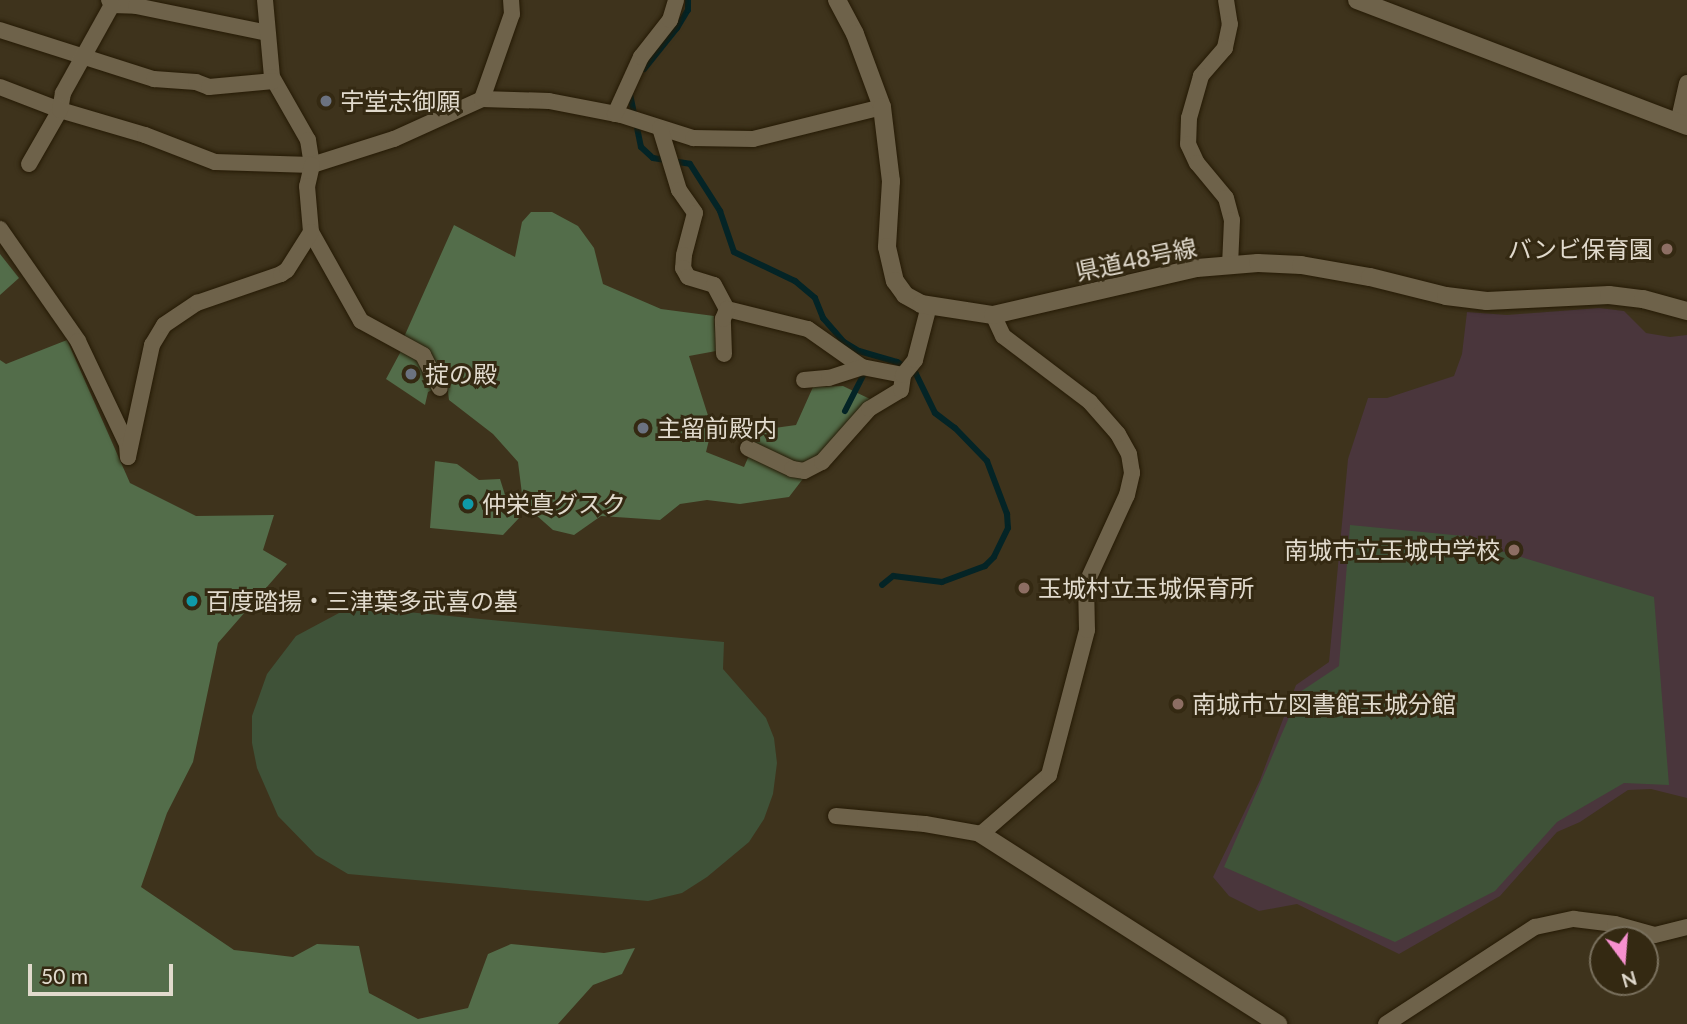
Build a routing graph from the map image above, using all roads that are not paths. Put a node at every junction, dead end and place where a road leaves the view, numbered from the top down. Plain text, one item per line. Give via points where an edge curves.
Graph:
1 (265, 0) edge
2 (511, 0) edge
3 (676, 0) edge
4 (836, 0) edge
5 (1226, 0) edge
6 (1357, 0) edge
7 (111, 3) edge
8 (0, 30) edge
9 (267, 33) junction
10 (85, 59) junction
11 (274, 81) junction
12 (1687, 83) edge
13 (0, 87) edge
14 (482, 99) junction
15 (882, 107) junction
16 (60, 110) junction
17 (618, 114) junction
18 (1683, 124) edge
19 (654, 125) junction
20 (29, 164) dead end
21 (312, 165) junction
22 (0, 229) edge
23 (311, 232) junction
24 (1230, 265) junction
25 (929, 306) junction
26 (727, 309) junction
27 (1687, 311) edge
28 (993, 314) junction
29 (724, 354) dead end
30 (862, 367) junction
31 (903, 375) junction
32 (804, 380) dead end
33 (440, 388) dead end
34 (748, 448) dead end
35 (836, 816) dead end
36 (981, 834) junction
37 (1687, 926) edge
38 (1278, 1024) edge
39 (1386, 1024) edge

1 - 9 street
2 - 14 street via 512,14
3 - 17 street via 670,20 641,57
4 - 15 main road, 県道48号線 via 855,34
5 - 24 street via 1230,24 1225,48 1201,76 1189,118 1188,144 1197,163 1226,198 1233,220
6 - 18 main road
7 - 9 street
7 - 10 street
8 - 10 street
9 - 11 street
10 - 11 street via 154,79 209,87
10 - 16 street via 63,93
11 - 21 street via 308,140
12 - 18 street
13 - 16 street
14 - 17 street via 549,102
14 - 21 street via 394,139
15 - 19 street via 753,139 693,138
15 - 25 main road, 県道48号線 via 891,181 887,247 895,281 905,295
16 - 20 street
16 - 21 street via 215,162
17 - 19 street
19 - 26 street via 679,190 695,213 683,268 688,277 714,285
21 - 23 street via 307,186
22 - 23 street via 78,341 127,444 128,457 152,345 164,325 197,303 287,270
23 - 33 street via 361,321 423,355
24 - 27 main road, 県道48号線 via 1301,265 1487,302 1609,295
24 - 28 main road, 県道48号線 via 1197,268
25 - 28 main road, 県道48号線
25 - 31 street via 915,360
26 - 29 street
26 - 30 street via 808,329
28 - 36 street via 1003,336 1097,410 1118,434 1132,472 1127,495 1086,584 1087,630 1049,775
30 - 31 street
30 - 32 street via 829,379
31 - 34 street via 901,390 869,409 822,462 804,471
35 - 36 street
36 - 38 main road
37 - 39 street via 1655,935 1574,919 1535,927

